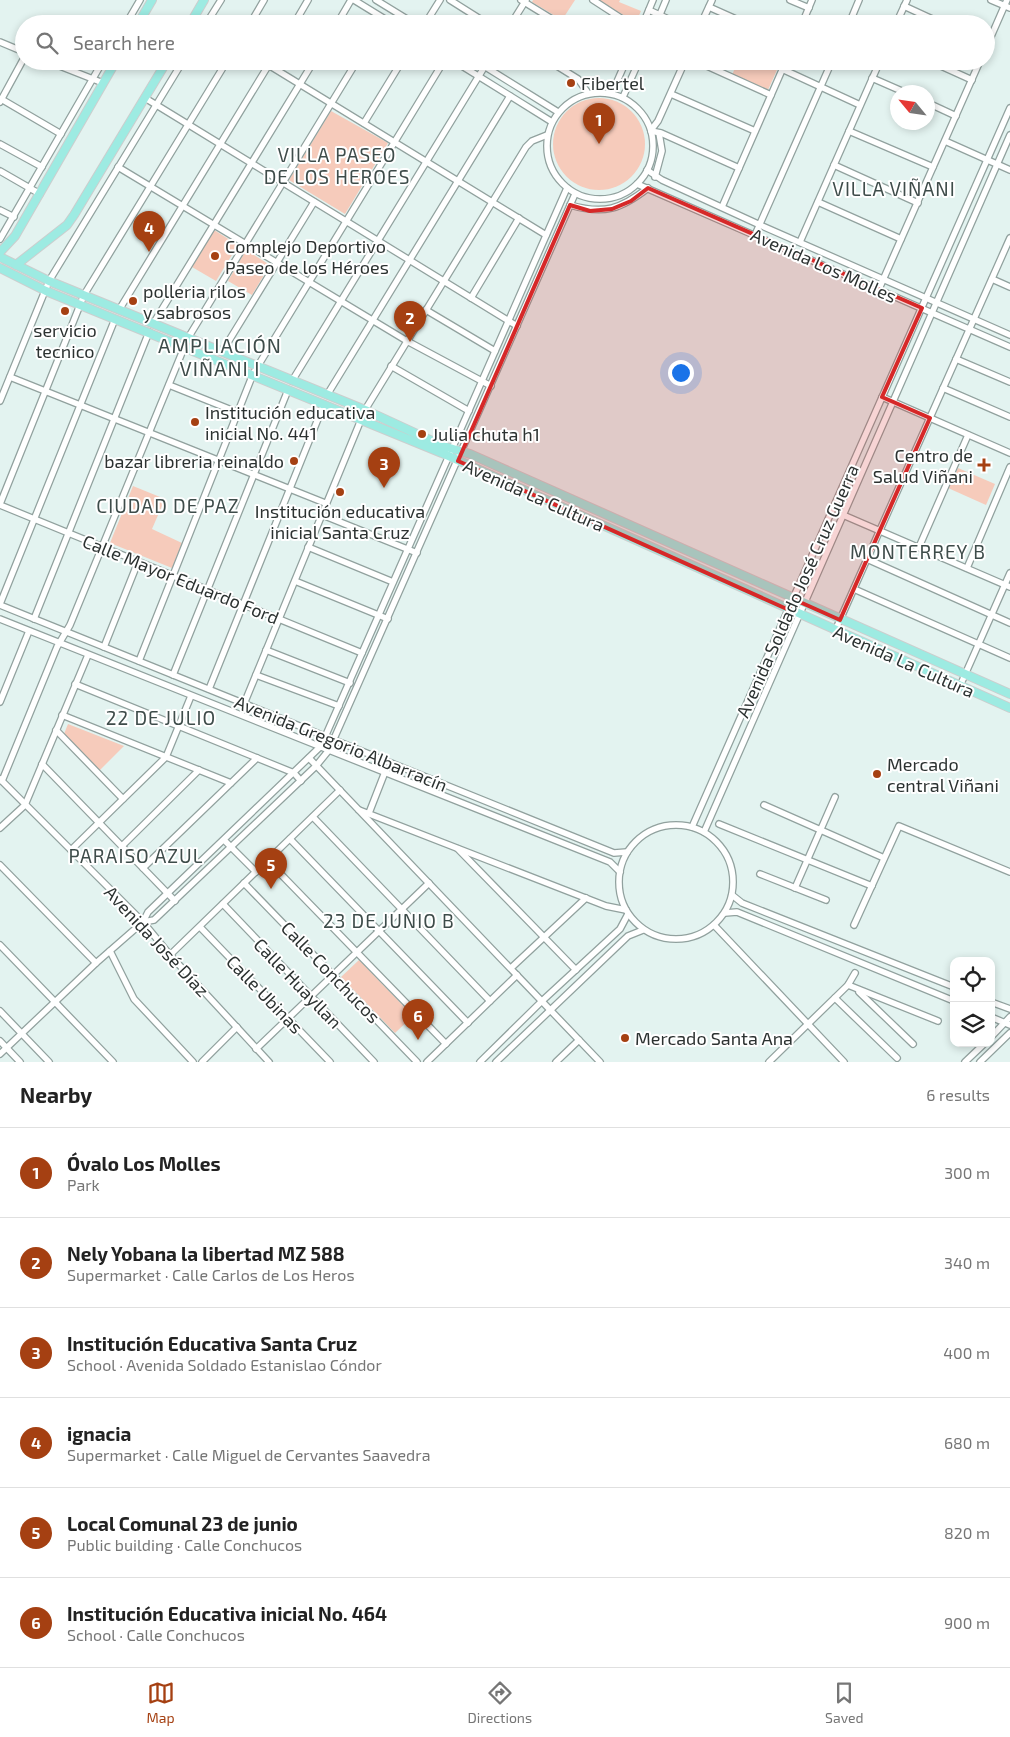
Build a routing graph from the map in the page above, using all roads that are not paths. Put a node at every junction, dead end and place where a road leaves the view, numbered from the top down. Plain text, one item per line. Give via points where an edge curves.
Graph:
1 (140, 0) edge
2 (152, 0) edge
3 (204, 0) edge
4 (220, 0) edge
5 (264, 0) edge
6 (308, 0) edge
7 (353, 0) edge
8 (376, 0) edge
9 (440, 0) edge
10 (450, 0) edge
11 (593, 0) edge
12 (654, 0) edge
13 (666, 0) edge
14 (712, 0) edge
15 (790, 0) edge
16 (812, 0) edge
17 (859, 0) edge
18 (991, 0) edge
19 (524, 1) edge
20 (905, 3) edge
21 (1007, 5) edge
22 (709, 7) junction
23 (809, 8) junction
24 (649, 10) junction
25 (131, 15) edge
26 (143, 15) edge
27 (195, 15) edge
28 (211, 15) edge
29 (255, 15) edge
30 (299, 15) edge
31 (343, 15) edge
32 (374, 15) edge
33 (400, 15) edge
34 (431, 15) edge
35 (474, 15) edge
36 (516, 15) edge
37 (546, 15) edge
38 (616, 15) edge
39 (647, 15) edge
40 (660, 15) joint
41 (706, 15) edge
42 (727, 15) edge
43 (806, 15) edge
44 (853, 15) edge
45 (900, 15) edge
46 (927, 15) edge
47 (995, 29) edge
48 (0, 42) edge
49 (15, 48) edge
50 (17, 70) edge
51 (70, 70) edge
52 (98, 70) edge
53 (111, 70) edge
54 (162, 70) edge
55 (177, 70) edge
56 (222, 70) edge
57 (266, 70) edge
58 (280, 70) edge
59 (309, 70) edge
60 (352, 70) edge
61 (397, 70) edge
62 (439, 70) edge
63 (468, 70) edge
64 (482, 70) edge
65 (495, 70) edge
66 (564, 70) edge
67 (621, 70) edge
68 (635, 70) edge
69 (681, 70) edge
70 (716, 70) edge
71 (782, 70) edge
72 (784, 70) edge
73 (828, 70) edge
74 (876, 70) edge
75 (950, 70) edge
76 (976, 70) edge
77 (478, 76) junction
78 (872, 78) junction
79 (92, 79) junction
80 (972, 80) junction
81 (103, 83) junction
82 (300, 84) junction
83 (890, 86) edge
84 (821, 87) junction
85 (588, 93) junction
86 (612, 94) junction
87 (671, 94) junction
88 (771, 95) junction
89 (510, 96) junction
90 (1, 97) edge
91 (623, 97) junction
92 (145, 98) junction
93 (156, 104) junction
94 (331, 104) junction
95 (860, 105) junction
96 (935, 106) edge
97 (1010, 108) edge
98 (558, 112) junction
99 (956, 116) junction
100 (552, 122) junction
101 (364, 124) junction
102 (188, 125) junction
103 (651, 131) junction
104 (755, 131) junction
105 (849, 131) junction
106 (659, 133) junction
107 (61, 134) junction
108 (1010, 135) edge
109 (547, 136) junction
110 (945, 141) junction
111 (395, 142) junction
112 (0, 144) edge
113 (220, 144) junction
114 (987, 160) junction
115 (426, 162) junction
116 (252, 163) junction
117 (997, 164) junction
118 (118, 166) junction
119 (834, 166) junction
120 (42, 167) junction
121 (934, 167) junction
122 (739, 168) junction
123 (647, 170) junction
124 (1010, 170) edge
125 (0, 171) edge
126 (655, 177) junction
127 (458, 181) junction
128 (283, 182) junction
129 (637, 184) junction
130 (151, 186) junction
131 (31, 188) junction
132 (567, 188) junction
133 (648, 188) junction
134 (40, 194) junction
135 (575, 194) junction
136 (613, 198) junction
137 (314, 202) junction
138 (491, 202) junction
139 (818, 202) junction
140 (918, 203) junction
141 (183, 205) junction
142 (570, 205) junction
143 (617, 207) junction
144 (722, 207) junction
145 (0, 210) edge
146 (14, 217) junction
147 (518, 218) junction
148 (346, 222) junction
149 (214, 224) junction
150 (760, 224) junction
151 (755, 234) junction
152 (546, 235) junction
153 (0, 239) edge
154 (901, 239) junction
155 (378, 241) junction
156 (1009, 241) edge
157 (246, 242) junction
158 (800, 242) junction
159 (0, 252) edge
160 (0, 257) edge
161 (410, 260) junction
162 (278, 262) junction
163 (16, 265) junction
164 (4, 270) edge
165 (0, 278) edge
166 (884, 279) junction
167 (992, 279) junction
168 (49, 281) junction
169 (443, 281) junction
170 (310, 282) junction
171 (1010, 287) edge
172 (879, 289) junction
173 (46, 291) junction
174 (84, 295) junction
175 (471, 298) junction
176 (926, 298) junction
177 (341, 301) junction
178 (936, 302) junction
179 (80, 305) junction
180 (922, 308) junction
181 (119, 310) junction
182 (426, 310) junction
183 (932, 312) junction
184 (115, 318) junction
185 (974, 319) junction
186 (373, 320) junction
187 (509, 321) junction
188 (153, 324) junction
189 (517, 326) junction
190 (970, 329) junction
191 (149, 332) junction
192 (1010, 335) edge
193 (188, 338) junction
194 (407, 341) junction
195 (184, 346) junction
196 (1010, 346) edge
197 (495, 351) junction
198 (222, 352) junction
199 (956, 359) junction
200 (257, 366) junction
201 (391, 366) junction
202 (253, 374) junction
203 (10, 377) junction
204 (292, 381) junction
205 (482, 382) junction
206 (1010, 382) edge
207 (168, 385) junction
208 (491, 386) junction
209 (943, 388) junction
210 (46, 390) junction
211 (288, 390) junction
212 (327, 395) junction
213 (882, 397) junction
214 (0, 401) edge
215 (892, 402) junction
216 (324, 404) junction
217 (80, 405) junction
218 (364, 410) junction
219 (469, 411) junction
220 (239, 413) junction
221 (1010, 417) edge
222 (930, 418) junction
223 (114, 419) junction
224 (360, 420) junction
225 (149, 433) junction
226 (968, 435) junction
227 (452, 449) junction
228 (462, 452) junction
229 (1010, 453) edge
230 (449, 457) junction
231 (220, 461) junction
232 (458, 461) junction
233 (1010, 467) edge
234 (254, 475) junction
235 (289, 489) junction
236 (325, 503) junction
237 (0, 505) edge
238 (320, 514) junction
239 (842, 515) junction
240 (34, 519) junction
241 (629, 525) junction
242 (880, 530) junction
243 (69, 534) junction
244 (624, 536) junction
245 (103, 547) junction
246 (308, 547) junction
247 (919, 547) junction
248 (408, 549) junction
249 (417, 553) junction
250 (867, 559) junction
251 (138, 562) junction
252 (966, 568) junction
253 (1010, 573) edge
254 (173, 576) junction
255 (295, 581) junction
256 (393, 582) junction
257 (1008, 586) edge
258 (854, 589) junction
259 (208, 590) junction
260 (793, 599) junction
261 (242, 604) junction
262 (803, 604) junction
263 (0, 605) edge
264 (788, 610) junction
265 (379, 615) junction
266 (798, 615) junction
267 (992, 615) junction
268 (0, 619) edge
269 (34, 619) junction
270 (279, 619) junction
271 (388, 619) junction
272 (840, 620) junction
273 (1010, 623) edge
274 (29, 631) junction
275 (835, 631) junction
276 (66, 632) junction
277 (60, 643) junction
278 (978, 644) junction
279 (104, 647) junction
280 (266, 650) junction
281 (362, 652) junction
282 (88, 655) junction
283 (1010, 658) edge
284 (139, 661) junction
285 (965, 674) junction
286 (174, 675) junction
287 (256, 675) junction
288 (349, 683) junction
289 (75, 684) junction
290 (960, 686) junction
291 (358, 687) junction
292 (209, 689) junction
293 (1010, 694) edge
294 (192, 696) junction
295 (0, 702) edge
296 (244, 704) junction
297 (339, 706) junction
298 (1010, 708) edge
299 (62, 715) junction
300 (179, 726) junction
301 (56, 730) junction
302 (325, 737) junction
303 (334, 740) junction
304 (321, 746) junction
305 (330, 750) junction
306 (166, 757) junction
307 (256, 758) junction
308 (309, 758) junction
309 (42, 764) junction
310 (316, 766) junction
311 (199, 770) junction
312 (385, 772) junction
313 (294, 773) junction
314 (1, 780) edge
315 (301, 781) junction
316 (231, 783) junction
317 (340, 790) junction
318 (835, 797) dead end
319 (122, 799) junction
320 (764, 804) dead end
321 (25, 805) junction
322 (358, 810) junction
323 (369, 812) junction
324 (313, 817) junction
325 (99, 822) junction
326 (719, 824) dead end
327 (692, 827) junction
328 (0, 828) edge
329 (821, 830) junction
330 (704, 832) junction
331 (290, 839) junction
332 (224, 840) junction
333 (122, 846) junction
334 (231, 847) junction
335 (457, 847) junction
336 (71, 850) junction
337 (627, 852) junction
338 (884, 858) junction
339 (807, 859) junction
340 (268, 861) junction
341 (0, 865) edge
342 (143, 868) junction
343 (256, 872) junction
344 (620, 872) junction
345 (1010, 872) edge
346 (760, 874) dead end
347 (429, 883) junction
348 (244, 884) junction
349 (872, 886) junction
350 (794, 888) junction
351 (168, 894) junction
352 (732, 895) junction
353 (586, 898) junction
354 (826, 900) dead end
355 (175, 901) junction
356 (223, 904) junction
357 (402, 909) junction
358 (627, 912) junction
359 (724, 912) junction
360 (143, 922) junction
361 (714, 925) junction
362 (854, 925) dead end
363 (200, 927) junction
364 (643, 930) junction
365 (379, 931) junction
366 (544, 937) junction
367 (0, 945) edge
368 (110, 951) junction
369 (357, 953) junction
370 (170, 955) junction
371 (96, 963) junction
372 (511, 968) junction
373 (576, 970) junction
374 (855, 973) dead end
375 (334, 974) junction
376 (517, 975) junction
377 (848, 985) junction
378 (950, 985) edge
379 (856, 989) junction
380 (311, 996) junction
381 (834, 998) junction
382 (950, 999) edge
383 (490, 1001) junction
384 (542, 1001) junction
385 (55, 1002) junction
386 (995, 1003) edge
387 (550, 1009) junction
388 (1010, 1009) edge
389 (0, 1011) edge
390 (1010, 1017) edge
391 (288, 1018) junction
392 (995, 1019) edge
393 (938, 1020) dead end
394 (468, 1023) junction
395 (1008, 1024) edge
396 (809, 1025) junction
397 (237, 1027) junction
398 (1010, 1033) edge
399 (22, 1034) junction
400 (995, 1034) edge
401 (579, 1040) junction
402 (0, 1041) edge
403 (446, 1044) junction
404 (913, 1044) dead end
405 (981, 1047) edge
406 (7, 1048) junction
407 (256, 1049) junction
408 (0, 1054) edge
409 (434, 1055) junction
410 (897, 1058) dead end
411 (20, 1062) edge
412 (49, 1062) edge
413 (113, 1062) edge
414 (193, 1062) edge
415 (202, 1062) edge
416 (268, 1062) edge
417 (330, 1062) edge
418 (374, 1062) edge
419 (418, 1062) edge
420 (427, 1062) edge
421 (440, 1062) edge
422 (480, 1062) edge
423 (496, 1062) edge
424 (556, 1062) edge
425 (600, 1062) edge
426 (769, 1062) edge
427 (844, 1062) edge
428 (966, 1062) edge
429 (980, 1062) edge

1 - 25 street
2 - 26 main road
3 - 27 main road
4 - 28 street
5 - 29 street
6 - 30 street
7 - 31 street
7 - 32 street
8 - 33 street
9 - 34 street
10 - 35 street
11 - 38 street
12 - 24 street
13 - 40 street
14 - 22 street
15 - 23 street
16 - 23 street
17 - 44 street
18 - 21 street
19 - 36 street
19 - 37 street
20 - 45 street
20 - 46 street
21 - 47 street
22 - 41 street
22 - 42 street
23 - 43 street
24 - 39 street
24 - 40 street
48 - 49 street
50 - 90 street
51 - 79 street
52 - 79 street
53 - 81 main road
54 - 92 main road
55 - 93 street
56 - 102 street
57 - 113 street
58 - 82 street
59 - 82 street
60 - 94 street
61 - 101 street
62 - 111 street
63 - 77 street
64 - 77 street
65 - 98 street
66 - 85 street via 578,79
67 - 86 street
68 - 91 street
69 - 87 street
70 - 88 street
71 - 88 street
72 - 84 street
73 - 84 street
74 - 78 street
75 - 80 street
76 - 80 street
77 - 89 street
77 - 115 street
78 - 83 street
78 - 95 street
79 - 81 street
79 - 107 street
80 - 99 street
81 - 134 main road
82 - 94 street
82 - 116 street
84 - 95 street
84 - 150 street
85 - 86 street
85 - 98 street
86 - 91 street
87 - 103 street
87 - 104 street
88 - 104 street
89 - 100 street
89 - 127 street
90 - 107 street
91 - 103 street via 638,107
92 - 93 street
92 - 163 main road via 67,225
93 - 102 street
93 - 118 street
94 - 101 street
94 - 128 street
95 - 105 street
96 - 99 street
97 - 114 street, Avenida Soldado José Cruz Guerra
98 - 100 street
99 - 110 street
100 - 109 street
101 - 111 street
102 - 113 street
102 - 130 street
103 - 106 street
103 - 123 street via 653,151
104 - 122 street
105 - 119 street
105 - 121 street
106 - 122 street
106 - 126 street via 662,151
107 - 120 street
108 - 117 street, Avenida Soldado José Cruz Guerra
109 - 132 street via 550,165
109 - 138 street via 532,141 526,147
110 - 114 street
110 - 121 street
111 - 115 street
111 - 148 street
112 - 120 street
113 - 116 street
113 - 141 street
114 - 117 street
114 - 176 street, Avenida Soldado José Cruz Guerra
115 - 127 street
115 - 155 street
116 - 128 street
116 - 149 street
117 - 124 street
117 - 178 street, Avenida Soldado José Cruz Guerra
118 - 130 street
118 - 168 street
119 - 139 street
119 - 140 street
120 - 131 street
121 - 140 street
122 - 144 street
123 - 126 street, Avenida Los Molles
123 - 129 street
125 - 131 street
126 - 144 street, Avenida Los Molles
127 - 138 street
127 - 161 street
128 - 137 street
128 - 157 street
129 - 133 street, Avenida Los Molles
129 - 136 street
130 - 141 street
130 - 174 street
131 - 134 street
131 - 146 street
132 - 135 street
132 - 152 street
133 - 143 street
133 - 151 street, Avenida Los Molles
134 - 159 main road via 15,236
135 - 136 street via 594,199
135 - 142 street
136 - 143 street
137 - 148 street
137 - 162 street
138 - 147 street
138 - 169 street
139 - 154 street
139 - 158 street
140 - 154 street
141 - 149 street
141 - 181 street
142 - 143 street via 590,211
142 - 189 street
144 - 150 street, Avenida Los Molles
145 - 146 street
146 - 153 street
147 - 152 street
147 - 175 street
148 - 155 street
148 - 170 street
149 - 157 street
149 - 188 street
150 - 151 street
150 - 158 street, Avenida Los Molles
151 - 172 street, Avenida Los Molles
152 - 187 street
154 - 166 street
155 - 161 street
155 - 177 street
156 - 167 street
157 - 162 street
157 - 193 street
158 - 166 street, Avenida Los Molles
160 - 163 main road, Avenida La Cultura
161 - 169 street
161 - 186 street
162 - 170 street
162 - 198 street
163 - 168 main road, Avenida La Cultura
164 - 165 main road
164 - 173 main road, Avenida La Cultura
166 - 172 street
166 - 176 street, Avenida Los Molles
167 - 171 street
167 - 185 street
168 - 173 street
168 - 174 main road, Avenida La Cultura
169 - 175 street
169 - 182 street
170 - 177 street
170 - 200 street
172 - 180 street, Avenida Los Molles
173 - 179 main road, Avenida La Cultura
173 - 203 street
174 - 179 street
174 - 181 main road, Avenida La Cultura
175 - 187 street
176 - 178 street, Avenida Los Molles
176 - 180 street, Avenida Soldado José Cruz Guerra
177 - 186 street
177 - 204 street
178 - 183 street, Avenida Soldado José Cruz Guerra
178 - 185 street, Avenida Los Molles
179 - 184 main road, Avenida La Cultura
179 - 210 street
180 - 183 street, Avenida Los Molles
180 - 213 street, Avenida Soldado José Cruz Guerra
181 - 188 main road, Avenida La Cultura
182 - 194 street
182 - 197 street
183 - 190 street, Avenida Los Molles
183 - 215 street, Avenida Soldado José Cruz Guerra
184 - 191 main road, Avenida La Cultura
184 - 217 street
185 - 190 street
185 - 192 street, Avenida Los Molles
186 - 194 street
186 - 212 street
187 - 189 street
187 - 197 street
188 - 193 main road, Avenida La Cultura
189 - 208 street
190 - 196 street, Avenida Los Molles
190 - 199 street
191 - 195 main road, Avenida La Cultura
191 - 223 street
193 - 195 street
193 - 198 main road, Avenida La Cultura
194 - 201 street
194 - 205 street
195 - 202 main road, Avenida La Cultura
195 - 207 street
197 - 205 street
198 - 200 main road, Avenida La Cultura
199 - 206 street
199 - 209 street
200 - 202 street
200 - 204 main road, Avenida La Cultura
201 - 218 street
201 - 219 street
202 - 211 main road, Avenida La Cultura
202 - 220 street
203 - 210 street
203 - 214 street
204 - 212 main road, Avenida La Cultura
205 - 208 street
205 - 219 street
207 - 220 street
207 - 225 street
208 - 228 street
209 - 221 street
209 - 222 street
210 - 217 street
210 - 237 street
211 - 216 main road, Avenida La Cultura
211 - 234 street
212 - 218 main road, Avenida La Cultura
213 - 215 street
213 - 260 street, Avenida Soldado José Cruz Guerra
215 - 222 street
215 - 239 street, Avenida Soldado José Cruz Guerra
216 - 224 main road, Avenida La Cultura
216 - 235 street
217 - 223 street
217 - 240 street
218 - 224 street
218 - 227 main road, Avenida La Cultura
219 - 227 street
220 - 231 street
222 - 226 street
222 - 242 street
223 - 225 street
223 - 243 street
224 - 230 main road, Avenida La Cultura
224 - 236 street
225 - 231 street
225 - 245 street
226 - 229 street
226 - 247 street
227 - 228 main road, Avenida La Cultura
227 - 230 street
228 - 232 street
228 - 241 main road, Avenida La Cultura
230 - 232 main road, Avenida La Cultura
230 - 248 street
231 - 234 street
231 - 254 street
232 - 244 main road, Avenida La Cultura
232 - 249 street
233 - 252 street
234 - 235 street
234 - 259 street
235 - 236 street
235 - 261 street
236 - 238 street
237 - 240 street, Calle Mayor Eduardo Ford
238 - 246 street
238 - 248 street
239 - 242 street
239 - 262 street, Avenida Soldado José Cruz Guerra
240 - 243 street, Calle Mayor Eduardo Ford
240 - 263 street
241 - 244 main road
241 - 260 main road, Avenida La Cultura
242 - 247 street
242 - 250 street
243 - 245 street, Calle Mayor Eduardo Ford
243 - 269 street
244 - 264 main road, Avenida La Cultura
245 - 251 street, Calle Mayor Eduardo Ford
245 - 276 street
246 - 255 street
246 - 256 street
247 - 252 street
248 - 249 street
248 - 256 street
249 - 271 street
250 - 258 street
250 - 267 street
251 - 254 street, Calle Mayor Eduardo Ford
251 - 279 street
252 - 257 street
253 - 257 street
254 - 259 street, Calle Mayor Eduardo Ford
254 - 284 street
255 - 265 street
255 - 270 street
256 - 265 street
257 - 267 street
258 - 272 street
258 - 278 street
259 - 261 street, Calle Mayor Eduardo Ford
259 - 286 street
260 - 262 main road, Avenida La Cultura
260 - 264 street, Avenida Soldado José Cruz Guerra
261 - 270 street, Calle Mayor Eduardo Ford
261 - 292 street
262 - 266 street, Avenida Soldado José Cruz Guerra
262 - 272 main road, Avenida La Cultura
263 - 269 street, Avenida Gregorio Albarracín
264 - 266 main road, Avenida La Cultura
264 - 327 street, Avenida Soldado José Cruz Guerra
265 - 271 street
265 - 281 street
266 - 275 main road, Avenida La Cultura
266 - 330 street, Avenida Soldado José Cruz Guerra
267 - 273 street
267 - 278 street
268 - 274 street, Avenida Gregorio Albarracín
269 - 276 street, Avenida Gregorio Albarracín
270 - 280 street
270 - 281 street, Calle Mayor Eduardo Ford
271 - 291 street
272 - 275 street
272 - 285 main road, Avenida La Cultura
274 - 277 street, Avenida Gregorio Albarracín
274 - 295 street
275 - 290 main road, Avenida La Cultura
276 - 277 street
276 - 279 street, Avenida Gregorio Albarracín
277 - 282 street, Avenida Gregorio Albarracín
277 - 314 street
278 - 283 street
278 - 285 street
279 - 284 street, Avenida Gregorio Albarracín
280 - 287 street
280 - 288 street
281 - 288 street
282 - 289 street
282 - 294 street, Avenida Gregorio Albarracín
284 - 286 street, Avenida Gregorio Albarracín
285 - 290 street
285 - 293 main road, Avenida La Cultura
286 - 292 street, Avenida Gregorio Albarracín
287 - 296 street
287 - 297 street
288 - 291 street
288 - 297 street
289 - 299 street
289 - 300 street
290 - 298 main road, Avenida La Cultura
291 - 303 street
292 - 296 street, Avenida Gregorio Albarracín
294 - 300 street
294 - 304 street, Avenida Gregorio Albarracín
296 - 302 street, Avenida Gregorio Albarracín
297 - 302 street
299 - 301 street
299 - 306 street
300 - 306 street
300 - 307 street
301 - 309 street
301 - 319 street
302 - 303 street, Avenida Gregorio Albarracín
302 - 304 street
303 - 305 street
303 - 337 street, Avenida Gregorio Albarracín via 614,853
304 - 305 street, Avenida Gregorio Albarracín
304 - 308 street
305 - 310 street
305 - 312 street, Avenida Gregorio Albarracín
306 - 311 street
306 - 319 street
307 - 313 street
307 - 316 street
308 - 310 street
308 - 313 street
309 - 321 street
309 - 325 street
310 - 315 street
310 - 317 street
311 - 316 street
311 - 333 street
312 - 323 street
312 - 344 street, Avenida Gregorio Albarracín via 610,862
313 - 315 street
313 - 332 street
314 - 321 street, Avenida José Díaz
315 - 334 street
316 - 342 street
317 - 322 street
317 - 324 street
318 - 329 street
319 - 325 street
320 - 329 street
321 - 328 street
321 - 336 street, Avenida José Díaz
322 - 323 street
322 - 347 street
323 - 335 street
324 - 331 street
324 - 357 street
325 - 333 street
325 - 336 street
326 - 339 street
327 - 330 street
327 - 337 street via 672,825 652,830
329 - 338 street
329 - 339 street
330 - 352 street via 715,840 729,860 733,877
331 - 340 street
331 - 365 street
332 - 334 street
332 - 351 street
333 - 342 street
334 - 343 street
334 - 355 street
335 - 353 street
335 - 366 street
336 - 360 street, Avenida José Díaz
337 - 344 street
338 - 345 street via 899,826
338 - 349 street
339 - 349 street
339 - 350 street
340 - 343 street
340 - 369 street
341 - 371 street
342 - 351 street
343 - 348 street
344 - 358 street via 620,894
346 - 350 street
347 - 357 street
347 - 372 street
348 - 356 street
348 - 375 street, Calle Conchucos
349 - 362 street
350 - 354 street
351 - 355 street
351 - 360 street via 148,912
352 - 359 street
352 - 378 street via 742,903
353 - 358 street
353 - 366 street
355 - 360 street via 154,920
356 - 363 street
356 - 380 street, Calle Huayllan
357 - 365 street
357 - 383 street
358 - 364 street
358 - 373 street via 620,929
359 - 361 street
359 - 382 street via 737,912
360 - 368 street
360 - 370 street, Avenida José Díaz
361 - 364 street via 698,935 676,940
361 - 396 street
363 - 370 street
363 - 391 street, Calle Ubinas
364 - 387 street via 628,936
365 - 369 street
365 - 394 street
366 - 372 street
366 - 373 street
367 - 385 street
368 - 371 street
368 - 414 street via 134,999
369 - 375 street
369 - 403 street
370 - 397 street, Avenida José Díaz
371 - 385 street
372 - 376 street
373 - 384 street
374 - 377 street
375 - 380 street
375 - 419 street, Calle Conchucos
376 - 383 street
376 - 384 street
377 - 379 street
377 - 381 street
379 - 393 street
379 - 404 street
380 - 391 street
380 - 418 street, Calle Huayllan
381 - 396 street
381 - 410 street
383 - 394 street
384 - 387 street
384 - 422 street
385 - 399 street
385 - 413 street
386 - 388 street
387 - 401 street
387 - 423 street
389 - 399 street
390 - 395 street
391 - 407 street
391 - 417 street, Calle Ubinas
392 - 395 street
394 - 403 street
395 - 400 street
396 - 426 street
396 - 427 street
397 - 407 street, Avenida José Díaz
397 - 415 street
398 - 429 street
399 - 406 street
399 - 412 street
401 - 424 street
401 - 425 street
402 - 406 street
403 - 409 street
405 - 428 street
406 - 408 street
406 - 411 street
407 - 416 street, Avenida José Díaz
409 - 420 street
409 - 421 street

